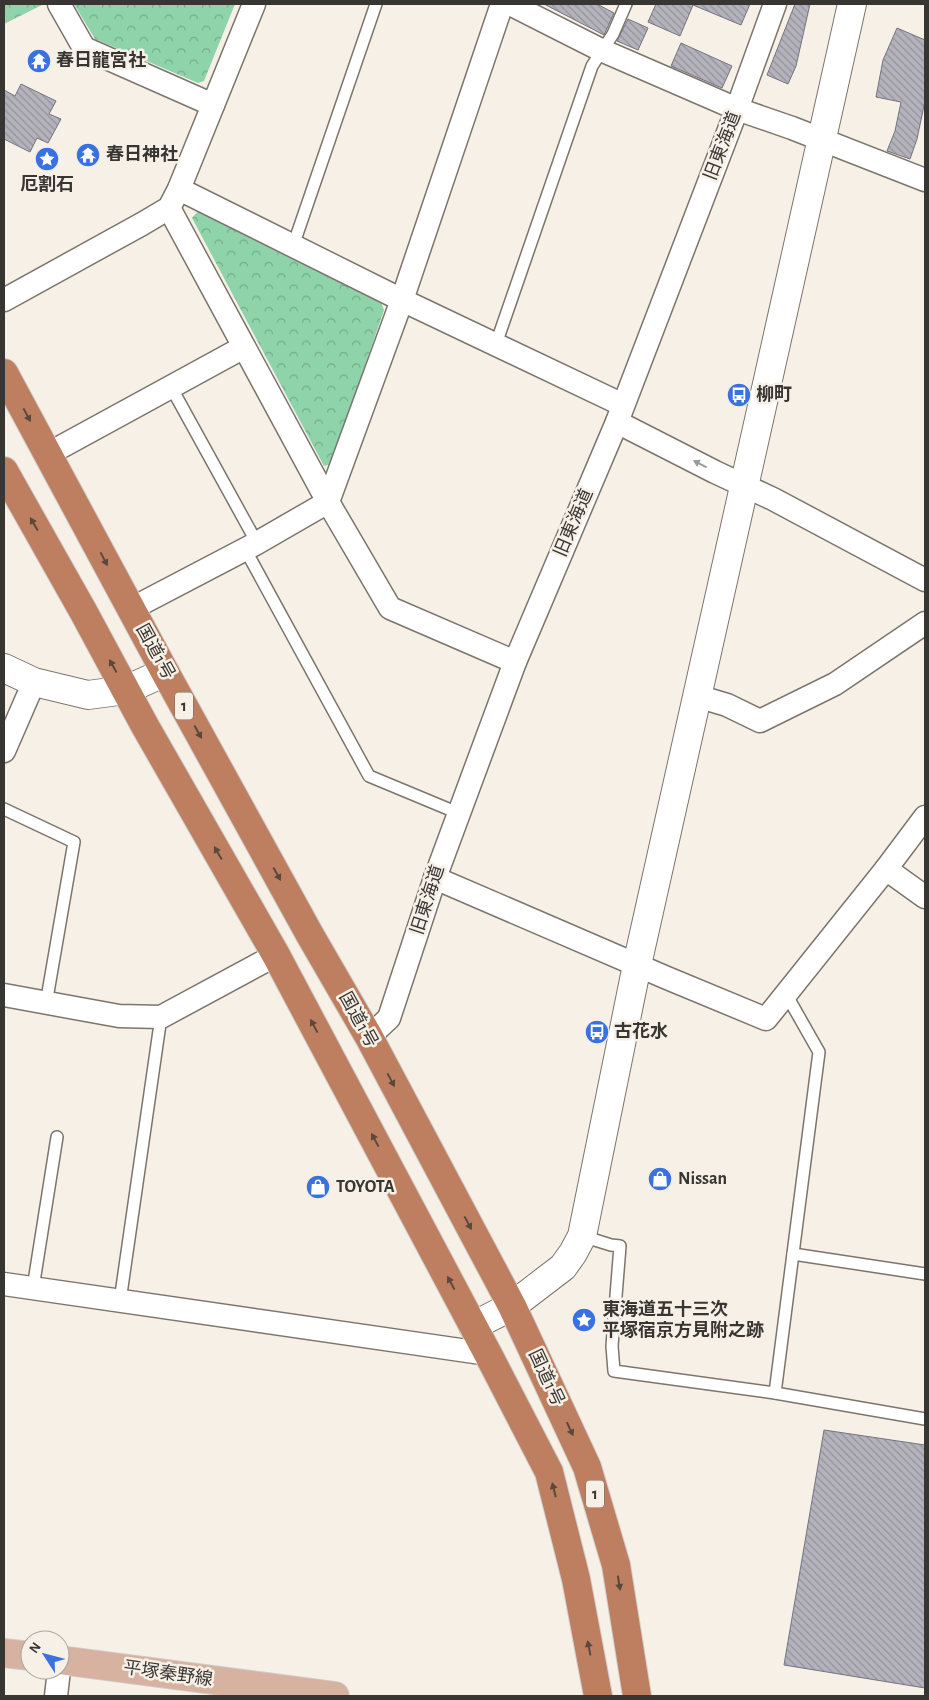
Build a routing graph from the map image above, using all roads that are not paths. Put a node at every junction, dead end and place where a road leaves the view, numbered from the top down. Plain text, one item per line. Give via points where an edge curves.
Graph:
1 (59, 4) edge
2 (254, 4) edge
3 (376, 4) edge
4 (502, 4) edge
5 (510, 4) edge
6 (626, 4) edge
7 (776, 4) edge
8 (852, 4) edge
9 (602, 50) junction
10 (213, 105) junction
11 (737, 109) junction
12 (823, 141) junction
13 (925, 180) edge
14 (174, 198) junction
15 (293, 246) junction
16 (4, 300) edge
17 (402, 300) junction
18 (496, 344) junction
19 (244, 346) junction
20 (4, 373) edge
21 (171, 387) junction
22 (620, 414) junction
23 (48, 454) junction
24 (4, 471) edge
25 (744, 485) junction
26 (328, 502) junction
27 (251, 546) junction
28 (925, 580) edge
29 (131, 609) junction
30 (925, 623) edge
31 (515, 662) junction
32 (4, 668) edge
33 (165, 672) junction
34 (34, 682) junction
35 (126, 690) junction
36 (697, 696) junction
37 (4, 751) edge
38 (4, 810) edge
39 (458, 813) junction
40 (925, 817) edge
41 (886, 869) junction
42 (435, 878) junction
43 (925, 897) edge
44 (276, 955) junction
45 (637, 965) junction
46 (786, 994) junction
47 (4, 995) edge
48 (46, 1004) junction
49 (161, 1017) junction
50 (368, 1037) junction
51 (57, 1137) dead end
52 (582, 1236) junction
53 (793, 1254) junction
54 (925, 1274) edge
55 (4, 1284) edge
56 (33, 1288) junction
57 (120, 1301) junction
58 (512, 1306) junction
59 (474, 1326) junction
60 (488, 1354) junction
61 (775, 1393) junction
62 (925, 1419) edge
63 (4, 1653) edge
64 (20, 1655) edge
65 (70, 1661) edge
66 (58, 1680) edge
67 (56, 1696) edge
68 (335, 1696) edge
69 (598, 1696) edge
70 (637, 1696) edge

1 - 10 street via 84,48
2 - 10 street
3 - 15 lane
4 - 17 street
5 - 9 street
6 - 9 lane
7 - 11 street, 旧東海道
8 - 12 street
9 - 11 street
9 - 18 lane via 592,66
10 - 14 street
11 - 12 street
11 - 22 street, 旧東海道
12 - 13 street
12 - 25 street
14 - 15 street
14 - 16 street via 142,224
14 - 19 street
15 - 17 street
17 - 18 street
17 - 26 street
18 - 22 street
19 - 21 street
19 - 26 street
20 -> 23 highway, 国道1号 / 1
21 - 23 street
21 - 27 lane
25 -> 22 street via 714,472
22 - 31 street, 旧東海道
23 -> 29 highway, 国道1号 / 1
35 -> 24 highway
25 - 28 street
25 - 36 street
26 - 27 street
26 - 31 street via 390,608
27 - 29 street
27 - 39 lane via 369,776
29 - 33 highway, 国道1号 / 1
30 - 36 street via 835,684 760,721 727,705
31 - 39 street, 旧東海道
32 - 34 street
33 - 35 street
33 -> 50 highway, 国道1号 / 1
34 - 35 street via 88,695
34 - 37 street
44 -> 35 highway
36 - 45 street
38 - 48 lane via 74,842
39 - 42 street, 旧東海道
40 - 41 street
41 - 43 street
41 - 46 street
42 - 45 street
42 - 50 street, 旧東海道 via 389,1018
44 - 49 street
59 -> 44 highway
45 - 46 street via 766,1019
45 - 52 street
46 - 53 lane via 819,1052
47 - 48 street
48 - 49 street via 119,1016
49 - 57 lane
50 -> 58 highway, 国道1号 / 1
51 - 56 lane
52 - 58 street via 563,1266
52 - 61 lane via 620,1246 612,1346 614,1371
53 - 54 lane
53 - 61 lane
55 - 56 street
56 - 57 street
57 - 60 street
58 - 59 street
58 -> 70 highway, 国道1号 / 1 via 587,1467 616,1565
59 - 60 highway
69 -> 60 highway via 576,1579 549,1472
61 - 62 lane
63 - 64 main road
65 - 68 main road, 平塚秦野線
66 - 67 street

